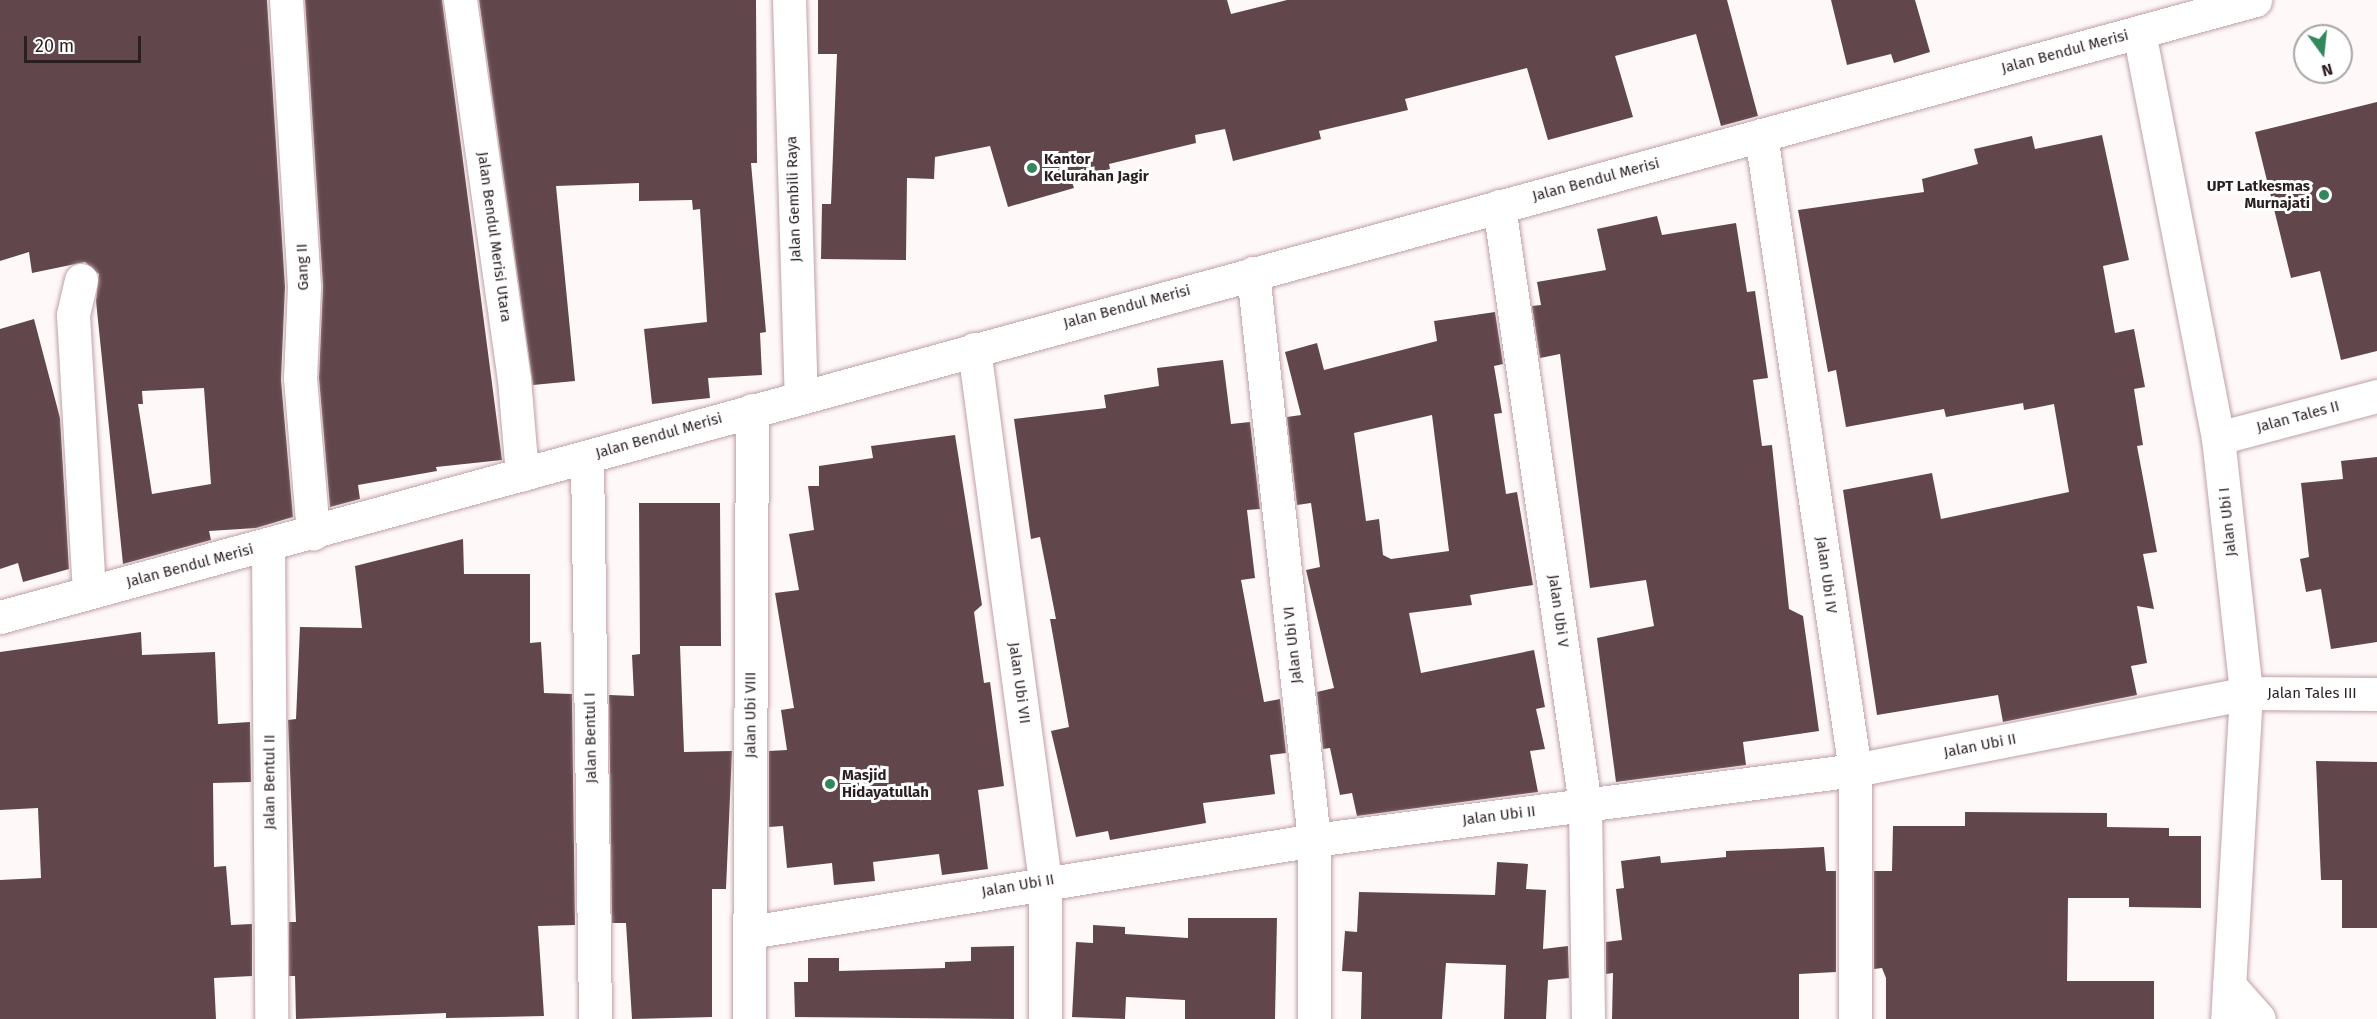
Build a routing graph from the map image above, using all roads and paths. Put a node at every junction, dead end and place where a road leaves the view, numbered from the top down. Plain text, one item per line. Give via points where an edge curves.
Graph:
1 (286, 0) edge
2 (460, 0) edge
3 (789, 0) edge
4 (2255, 0) edge
5 (2139, 32) junction
6 (1761, 135) junction
7 (1499, 206) junction
8 (1253, 273) junction
9 (81, 280) dead end
10 (974, 349) junction
11 (2377, 396) edge
12 (801, 397) junction
13 (752, 410) junction
14 (2218, 438) junction
15 (587, 457) junction
16 (522, 475) junction
17 (312, 533) junction
18 (268, 545) junction
19 (89, 592) junction
20 (0, 617) edge
21 (2246, 693) junction
22 (2377, 694) edge
23 (1855, 770) junction
24 (1586, 805) junction
25 (1314, 840) junction
26 (1045, 881) junction
27 (750, 932) junction
28 (2229, 985) junction
29 (271, 1019) edge
30 (595, 1019) edge
31 (749, 1019) edge
32 (1045, 1019) edge
33 (1314, 1019) edge
34 (1588, 1019) edge
35 (1855, 1019) edge
36 (2227, 1019) edge
37 (2259, 1019) edge

1 - 17 street, Gang II via 304,287 301,397
2 - 16 street, Jalan Bendul Merisi Utara via 514,379
3 - 12 street, Jalan Gembili Raya
4 - 5 street, Jalan Bendul Merisi
5 - 6 street, Jalan Bendul Merisi
5 - 14 street, Jalan Ubi I
6 - 7 street, Jalan Bendul Merisi
6 - 23 street, Jalan Ubi IV
7 - 8 street, Jalan Bendul Merisi
7 - 24 street, Jalan Ubi V
8 - 10 street, Jalan Bendul Merisi
8 - 25 street, Jalan Ubi VI
9 - 19 street via 73,315
10 - 12 street, Jalan Bendul Merisi
10 - 26 street, Jalan Ubi VII
11 - 14 street, Jalan Tales II
12 - 13 street, Jalan Bendul Merisi
13 - 15 street, Jalan Bendul Merisi
13 - 27 street, Jalan Ubi VIII
14 - 21 street, Jalan Ubi I
15 - 16 street, Jalan Bendul Merisi
15 - 30 street, Jalan Bentul I
16 - 17 street, Jalan Bendul Merisi
17 - 18 street, Jalan Bendul Merisi
18 - 19 street, Jalan Bendul Merisi
18 - 29 street, Jalan Bentul II
19 - 20 street, Jalan Bendul Merisi
21 - 22 street, Jalan Tales III
21 - 23 street, Jalan Ubi II
21 - 28 street, Jalan Ubi I
23 - 24 street, Jalan Ubi II
23 - 35 street, Jalan Ubi IV
24 - 25 street, Jalan Ubi II
24 - 34 street, Jalan Ubi V
25 - 26 street, Jalan Ubi II
25 - 33 street, Jalan Ubi VI
26 - 27 street, Jalan Ubi II
26 - 32 street, Jalan Ubi VII
27 - 31 street, Jalan Ubi VIII
28 - 36 street, Jalan Ubi I
28 - 37 street

